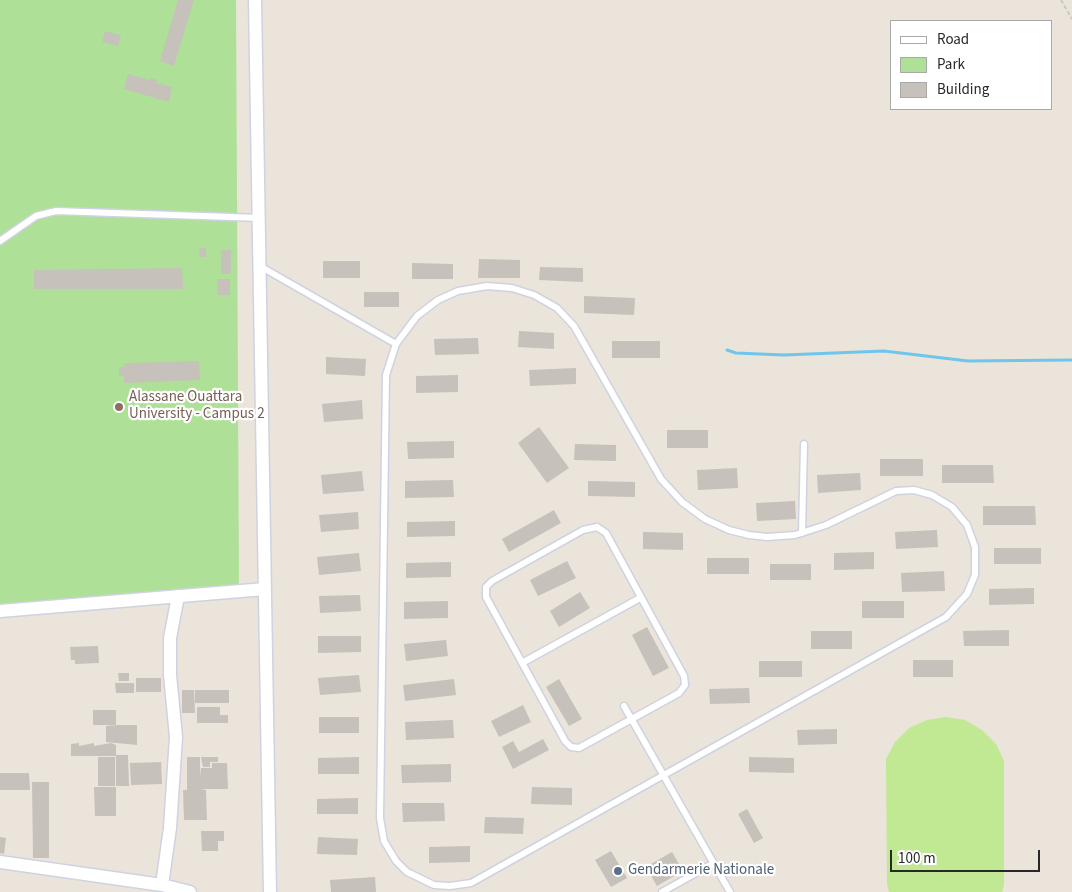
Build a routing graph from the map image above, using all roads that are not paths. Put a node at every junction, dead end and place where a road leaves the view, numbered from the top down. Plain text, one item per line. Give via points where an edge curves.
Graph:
1 (255, 0) edge
2 (260, 218) junction
3 (0, 241) edge
4 (258, 264) junction
5 (396, 344) junction
6 (804, 444) dead end
7 (802, 533) junction
8 (264, 589) junction
9 (178, 596) junction
10 (640, 598) junction
11 (0, 611) edge
12 (522, 663) junction
13 (624, 706) dead end
14 (632, 720) junction
15 (663, 776) junction
16 (0, 862) edge
17 (714, 863) junction
18 (162, 885) junction
19 (190, 892) edge
20 (270, 892) edge
21 (662, 892) edge
22 (730, 892) edge

1 - 2 street
2 - 3 lane via 56,211 36,216
2 - 4 street
4 - 5 lane
4 - 8 street
5 - 7 lane via 417,316 438,300 458,291 487,286 512,288 534,295 556,308 574,326 661,479 682,502 705,519 736,532 768,537
5 - 15 lane via 386,375 380,818 384,841 396,861 419,880 434,885 471,883
6 - 7 lane
7 - 15 lane via 896,491 914,490 932,495 952,507 967,526 975,547 975,575 967,594 946,617
8 - 9 street
8 - 20 street
9 - 11 street
9 - 18 street via 170,638 176,737 170,828
10 - 12 lane
10 - 12 lane via 606,533 597,527 583,530 486,587 486,597
10 - 14 lane via 684,676 685,685 679,693
12 - 14 lane via 571,747 579,748
13 - 14 lane
14 - 15 lane
15 - 17 lane
16 - 18 street
17 - 21 lane
17 - 22 lane
18 - 19 street

